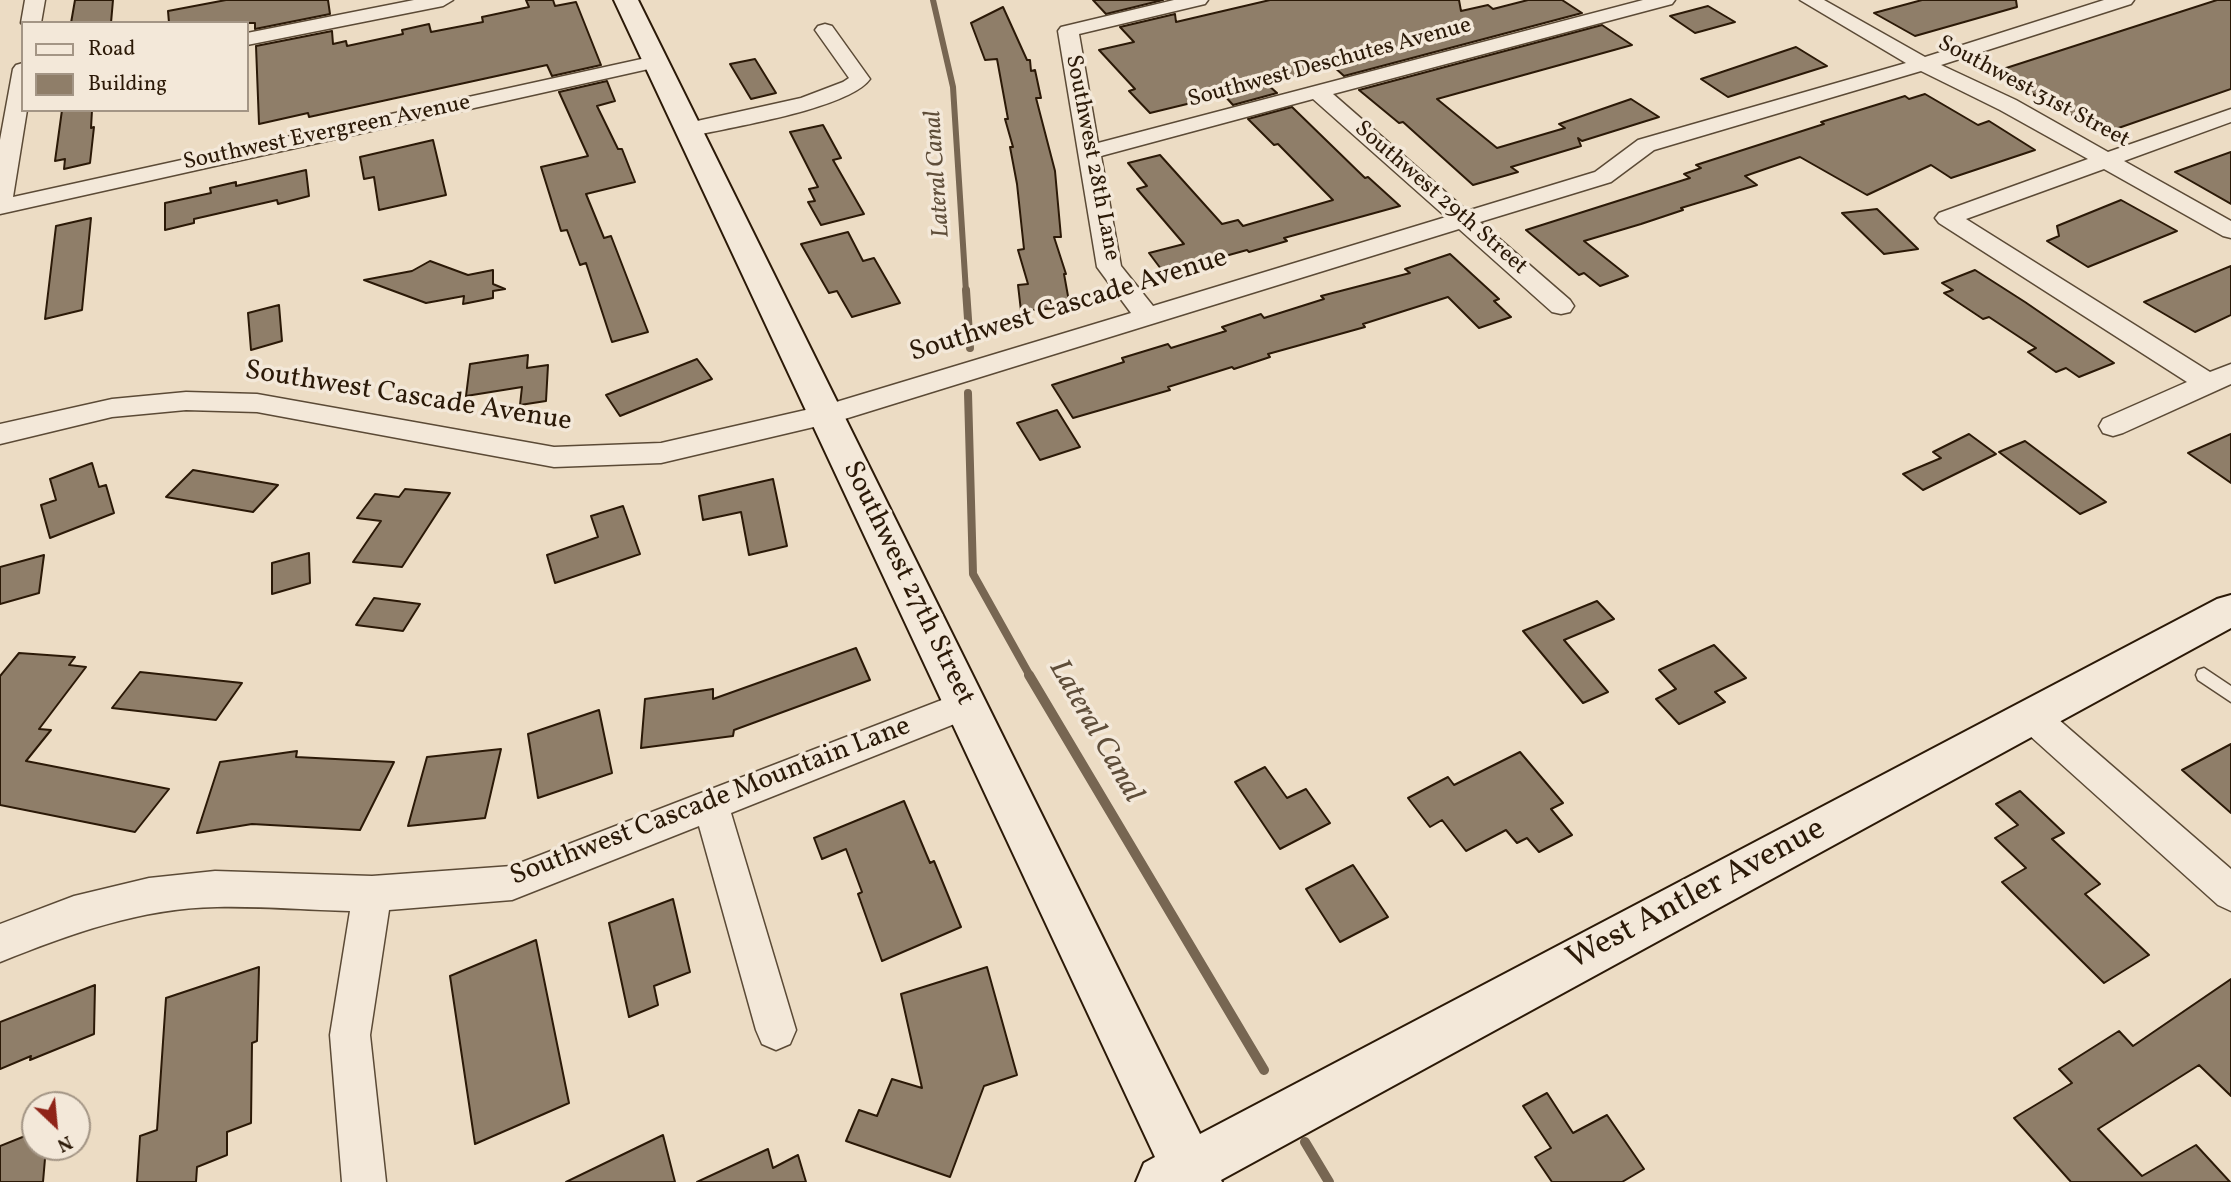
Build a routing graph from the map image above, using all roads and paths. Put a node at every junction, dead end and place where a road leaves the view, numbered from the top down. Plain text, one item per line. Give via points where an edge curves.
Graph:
1 (35, 0) edge
2 (443, 0) edge
3 (626, 0) edge
4 (1198, 0) edge
5 (1595, 0) edge
6 (1665, 0) edge
7 (1810, 0) edge
8 (2124, 0) edge
9 (1616, 13) junction
10 (31, 21) edge
11 (825, 30) dead end
12 (248, 39) edge
13 (654, 62) junction
14 (1923, 64) junction
15 (16, 81) edge
16 (1319, 93) junction
17 (2231, 115) edge
18 (687, 130) junction
19 (1089, 152) junction
20 (2105, 160) junction
21 (0, 206) edge
22 (1464, 219) junction
23 (2231, 231) edge
24 (1560, 306) dead end
25 (1147, 316) junction
26 (2220, 378) edge
27 (825, 415) junction
28 (2113, 426) dead end
29 (0, 434) edge
30 (2231, 610) edge
31 (2204, 675) dead end
32 (2231, 695) edge
33 (965, 705) junction
34 (2031, 716) junction
35 (711, 805) junction
36 (2231, 893) edge
37 (372, 894) junction
38 (0, 943) edge
39 (776, 1030) dead end
40 (1182, 1177) edge
41 (365, 1182) edge

1 - 10 street
2 - 12 street
3 - 13 street, Southwest 27th Street
4 - 19 street, Southwest 28th Lane via 1068,31
5 - 9 street
6 - 9 street, Southwest Deschutes Avenue
7 - 14 street, Southwest 31st Street
8 - 14 street, Southwest Cascade Avenue
9 - 16 street, Southwest Deschutes Avenue
11 - 18 street via 860,79 851,89
13 - 18 street, Southwest 27th Street
13 - 21 street, Southwest Evergreen Avenue
14 - 20 street, Southwest 31st Street
14 - 22 street, Southwest Cascade Avenue via 1646,145 1603,177
15 - 21 street
16 - 19 street, Southwest Deschutes Avenue
16 - 22 street, Southwest 29th Street
17 - 20 street
18 - 27 street, Southwest 27th Street
19 - 25 street, Southwest 28th Lane via 1109,267
20 - 23 street, Southwest 31st Street
20 - 26 street via 1947,218
22 - 24 street, Southwest 29th Street
22 - 25 street, Southwest Cascade Avenue
25 - 27 street, Southwest Cascade Avenue
26 - 28 street
27 - 29 street, Southwest Cascade Avenue via 660,453 554,457 257,403 186,401 112,408
27 - 33 street, Southwest 27th Street
30 - 34 street, West Antler Avenue
31 - 32 lane
33 - 35 street, Southwest Cascade Mountain Lane
33 - 40 street, Southwest 27th Street
34 - 36 street
34 - 40 street, West Antler Avenue
35 - 37 street, Southwest Cascade Mountain Lane via 512,883
35 - 39 street
37 - 38 street, Southwest Cascade Mountain Lane via 215,889 149,896 74,914
37 - 41 street via 350,1035

